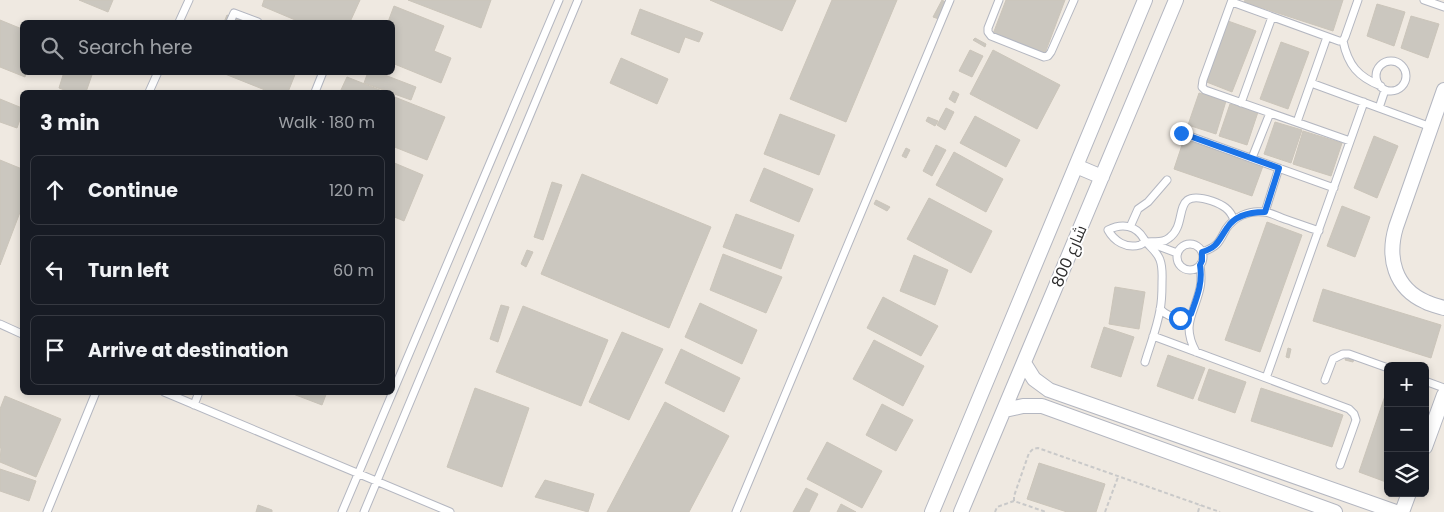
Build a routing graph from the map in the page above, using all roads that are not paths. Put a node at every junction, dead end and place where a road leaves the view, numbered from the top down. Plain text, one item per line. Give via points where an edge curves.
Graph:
1 (189, 0) edge
2 (559, 0) edge
3 (578, 0) edge
4 (950, 0) edge
5 (999, 0) edge
6 (1074, 0) edge
7 (1145, 0) edge
8 (1176, 0) edge
9 (1358, 0) edge
10 (1424, 0) edge
11 (1232, 1) edge
12 (1444, 7) edge
13 (1272, 17) junction
14 (180, 20) edge
15 (231, 20) edge
16 (253, 20) edge
17 (1328, 37) junction
18 (1343, 41) junction
19 (157, 75) edge
20 (322, 75) edge
21 (1311, 83) junction
22 (1383, 88) junction
23 (151, 90) edge
24 (316, 90) edge
25 (1444, 90) edge
26 (1241, 102) junction
27 (1364, 102) junction
28 (1379, 108) junction
29 (1270, 113) junction
30 (1297, 122) junction
31 (1431, 127) junction
32 (1181, 133) dead end
33 (1350, 141) junction
34 (1252, 158) junction
35 (1076, 166) junction
36 (1279, 168) junction
37 (1102, 178) junction
38 (1167, 180) dead end
39 (1334, 188) junction
40 (1265, 212) junction
41 (1234, 220) junction
42 (1130, 227) junction
43 (1319, 231) junction
44 (1146, 242) junction
45 (1177, 252) junction
46 (1202, 252) junction
47 (1200, 265) junction
48 (1444, 308) edge
49 (1160, 309) junction
50 (1191, 314) junction
51 (0, 325) edge
52 (20, 333) edge
53 (1153, 336) junction
54 (1196, 352) junction
55 (1145, 362) dead end
56 (1024, 363) junction
57 (1384, 367) edge
58 (1266, 378) junction
59 (1325, 380) dead end
60 (1429, 383) edge
61 (395, 387) edge
62 (1444, 388) edge
63 (95, 395) edge
64 (171, 395) edge
65 (198, 395) edge
66 (392, 395) edge
67 (1444, 395) edge
68 (194, 405) junction
69 (1005, 410) junction
70 (1429, 440) edge
71 (1340, 465) dead end
72 (1283, 472) junction
73 (358, 474) junction
74 (376, 481) junction
75 (1276, 490) junction
76 (1408, 497) edge
77 (47, 512) edge
78 (342, 512) edge
79 (364, 512) edge
80 (450, 512) edge
81 (736, 512) edge
82 (932, 512) edge
83 (961, 512) edge
84 (1335, 512) edge
85 (1396, 512) edge
86 (1402, 512) edge

1 - 14 lane
2 - 61 lane
3 - 74 lane
4 - 81 lane
5 - 6 lane via 988,28 991,36 1044,57 1048,56
7 - 35 street, شارع 800
8 - 37 street, شارع 800
9 - 18 lane
10 - 12 lane
11 - 13 lane
11 - 26 lane via 1202,87
13 - 17 lane
13 - 26 lane
15 - 16 lane via 234,12
17 - 18 lane
17 - 21 lane
18 - 22 lane via 1345,53 1355,69 1369,82
19 - 23 lane
20 - 24 lane
21 - 27 lane
21 - 30 lane
22 - 22 lane via 1395,91 1404,85 1406,75 1402,66 1387,62 1379,68 1376,78
22 - 28 lane
25 - 31 street
26 - 29 lane
27 - 28 lane
27 - 33 lane
28 - 31 lane
29 - 30 lane
29 - 34 lane
30 - 33 lane
31 - 48 street via 1396,227 1392,255 1395,270 1412,294
32 - 34 lane
33 - 39 lane
34 - 36 lane
35 - 37 street
35 - 82 street, شارع 800
36 - 39 lane
36 - 40 lane
37 - 56 street, شارع 800
38 - 42 lane via 1138,209
39 - 43 lane
40 - 41 lane via 1249,213
40 - 43 lane
41 - 44 lane via 1222,204 1196,196 1185,202 1169,239
41 - 46 lane via 1217,244
42 - 44 lane via 1137,230
42 - 44 lane via 1108,230 1111,236 1124,244 1132,246
43 - 58 lane
44 - 45 lane
44 - 49 lane via 1157,254 1162,269
45 - 46 lane via 1187,244 1196,245
45 - 47 lane via 1177,262 1183,268 1192,270
46 - 47 lane
47 - 50 lane via 1200,289
49 - 50 lane via 1175,318
49 - 53 lane
50 - 54 lane via 1189,334
51 - 52 lane
53 - 54 lane
53 - 55 lane
54 - 58 lane
56 - 69 street, شارع 800
56 - 72 street via 1034,379 1049,390
57 - 59 lane via 1343,354 1333,359
58 - 71 lane via 1349,409 1354,414 1356,420
60 - 62 lane
63 - 77 lane
64 - 68 lane
65 - 68 lane
66 - 73 lane
67 - 70 street via 1436,427
68 - 73 lane
69 - 75 street via 1042,406
69 - 83 street, شارع 800
72 - 75 street
72 - 85 street
73 - 74 lane
73 - 78 lane
74 - 79 lane
74 - 80 lane
75 - 84 street
76 - 86 street

